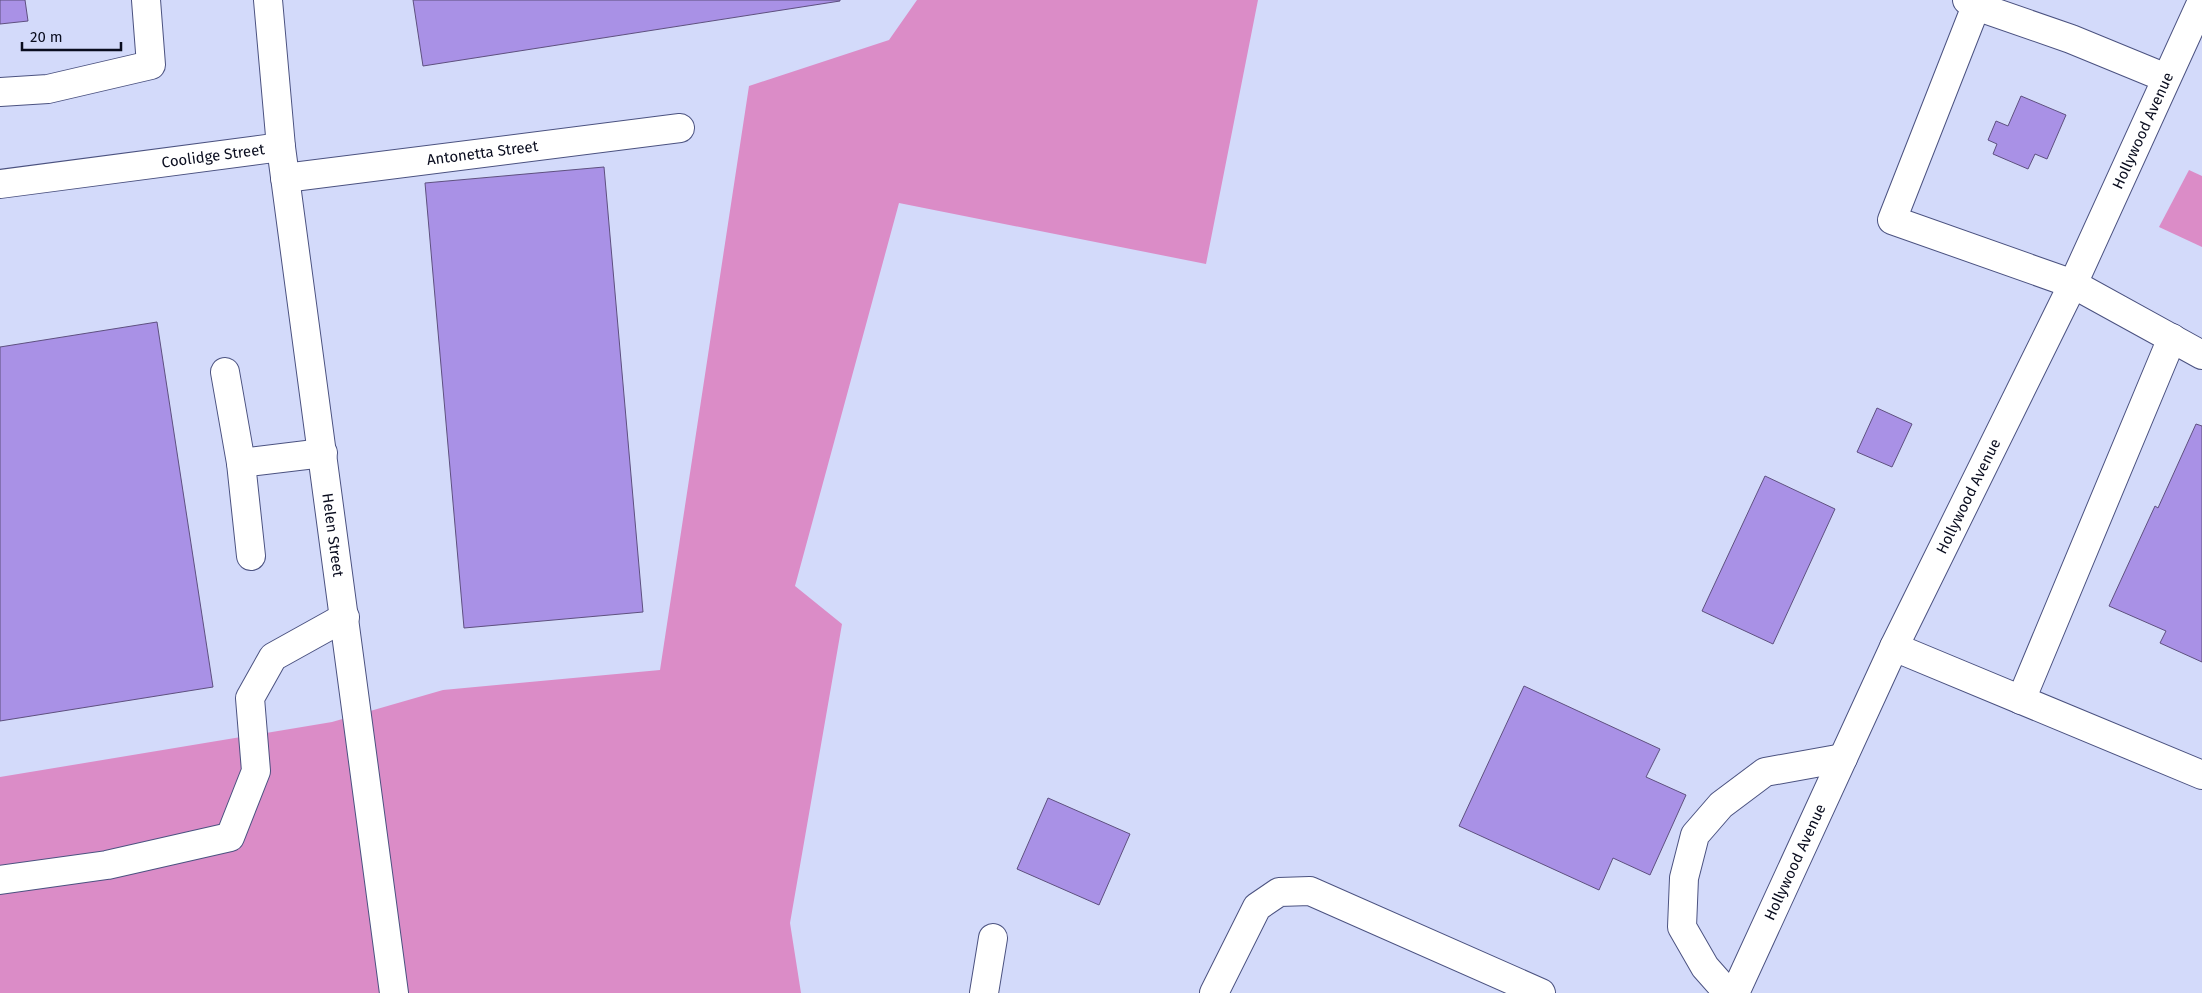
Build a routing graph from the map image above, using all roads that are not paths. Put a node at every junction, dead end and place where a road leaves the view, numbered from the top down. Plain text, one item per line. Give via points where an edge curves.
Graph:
1 (146, 0) edge
2 (268, 0) edge
3 (2202, 1) edge
4 (1972, 3) edge
5 (2193, 46) edge
6 (2166, 78) junction
7 (0, 92) edge
8 (680, 128) dead end
9 (281, 147) junction
10 (285, 178) junction
11 (0, 184) edge
12 (2073, 284) junction
13 (2172, 338) junction
14 (2202, 355) edge
15 (225, 372) dead end
16 (322, 453) junction
17 (241, 463) junction
18 (251, 556) dead end
19 (345, 617) junction
20 (1894, 647) junction
21 (2021, 700) junction
22 (1843, 758) junction
23 (2202, 775) edge
24 (0, 880) edge
25 (993, 938) dead end
26 (394, 993) edge
27 (984, 993) edge
28 (1214, 993) edge
29 (1541, 993) edge
30 (1728, 993) edge
31 (1735, 993) edge

1 - 7 street via 151,65 48,89
2 - 9 street, Coolidge Street
3 - 5 street, Hollywood Avenue
4 - 6 street
4 - 12 street via 1892,220
5 - 6 street, Hollywood Avenue
6 - 12 street, Hollywood Avenue
8 - 10 street, Antonetta Street
9 - 10 street, Helen Street
9 - 11 street, Coolidge Street
10 - 16 street, Helen Street
12 - 13 street
12 - 20 street, Hollywood Avenue
13 - 14 street
13 - 21 street
15 - 17 street
16 - 17 street
16 - 19 street, Helen Street
17 - 18 street
19 - 24 street via 273,658 250,698 256,771 230,836 107,865
19 - 26 street, Helen Street
20 - 21 street
20 - 22 street, Hollywood Avenue
21 - 23 street
22 - 30 street via 1765,772 1721,805 1695,835 1684,878 1682,927 1705,967
22 - 31 street, Hollywood Avenue
25 - 27 street
28 - 29 street via 1257,908 1279,892 1310,891

